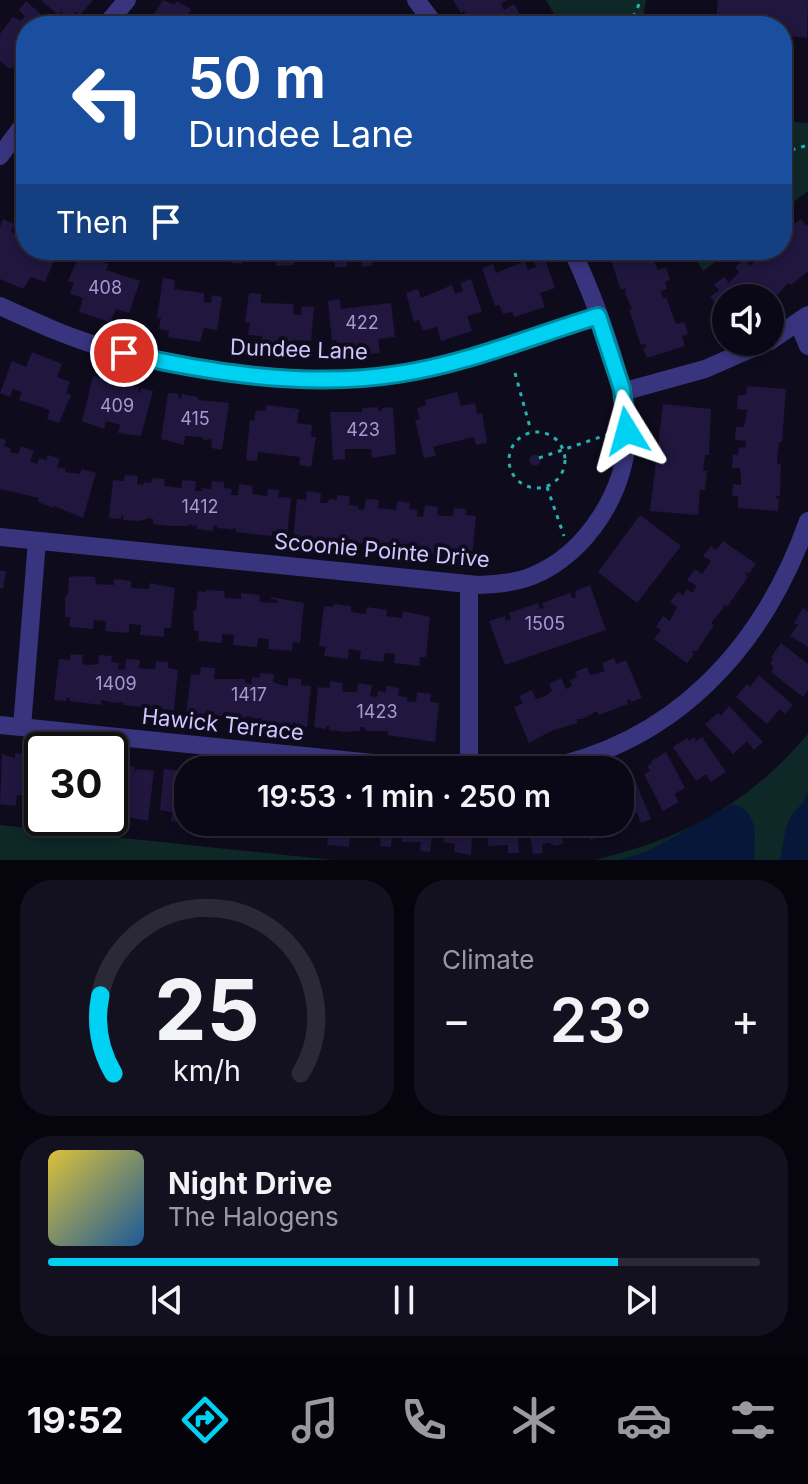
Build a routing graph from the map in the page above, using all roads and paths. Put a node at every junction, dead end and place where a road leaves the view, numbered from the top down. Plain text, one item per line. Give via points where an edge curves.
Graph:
1 (127, 0) edge
2 (416, 0) edge
3 (113, 16) edge
4 (428, 16) edge
5 (16, 134) edge
6 (0, 156) edge
7 (576, 260) edge
8 (0, 306) edge
9 (598, 316) junction
10 (803, 319) edge
11 (784, 331) edge
12 (808, 346) edge
13 (735, 356) edge
14 (515, 373) dead end
15 (622, 392) junction
16 (627, 427) junction
17 (532, 432) junction
18 (564, 450) junction
19 (539, 458) dead end
20 (547, 487) junction
21 (808, 521) edge
22 (0, 537) edge
23 (37, 541) junction
24 (570, 551) junction
25 (469, 584) junction
26 (0, 725) edge
27 (22, 727) junction
28 (305, 756) edge
29 (469, 756) edge
30 (589, 756) edge

1 - 3 street
2 - 4 street
5 - 6 street
7 - 9 street, Scoonie Pointe Drive
8 - 9 street, Dundee Lane via 101,347 148,358 212,369 342,379 447,363
9 - 15 street, Scoonie Pointe Drive
10 - 11 street
10 - 12 street
13 - 15 street
14 - 17 path
15 - 16 street, Scoonie Pointe Drive
16 - 18 path
16 - 24 street, Scoonie Pointe Drive via 622,468 612,494 598,520
17 - 18 path via 549,434
17 - 20 path via 511,448 510,470 525,486
18 - 19 path
18 - 20 path via 563,472
20 - 24 path
21 - 30 street via 757,628 698,693 651,728
22 - 23 street, Scoonie Pointe Drive
23 - 25 street, Scoonie Pointe Drive
23 - 27 street
24 - 25 street, Scoonie Pointe Drive via 533,576 504,584
25 - 29 street
26 - 27 street, Hawick Terrace
27 - 28 street, Hawick Terrace

